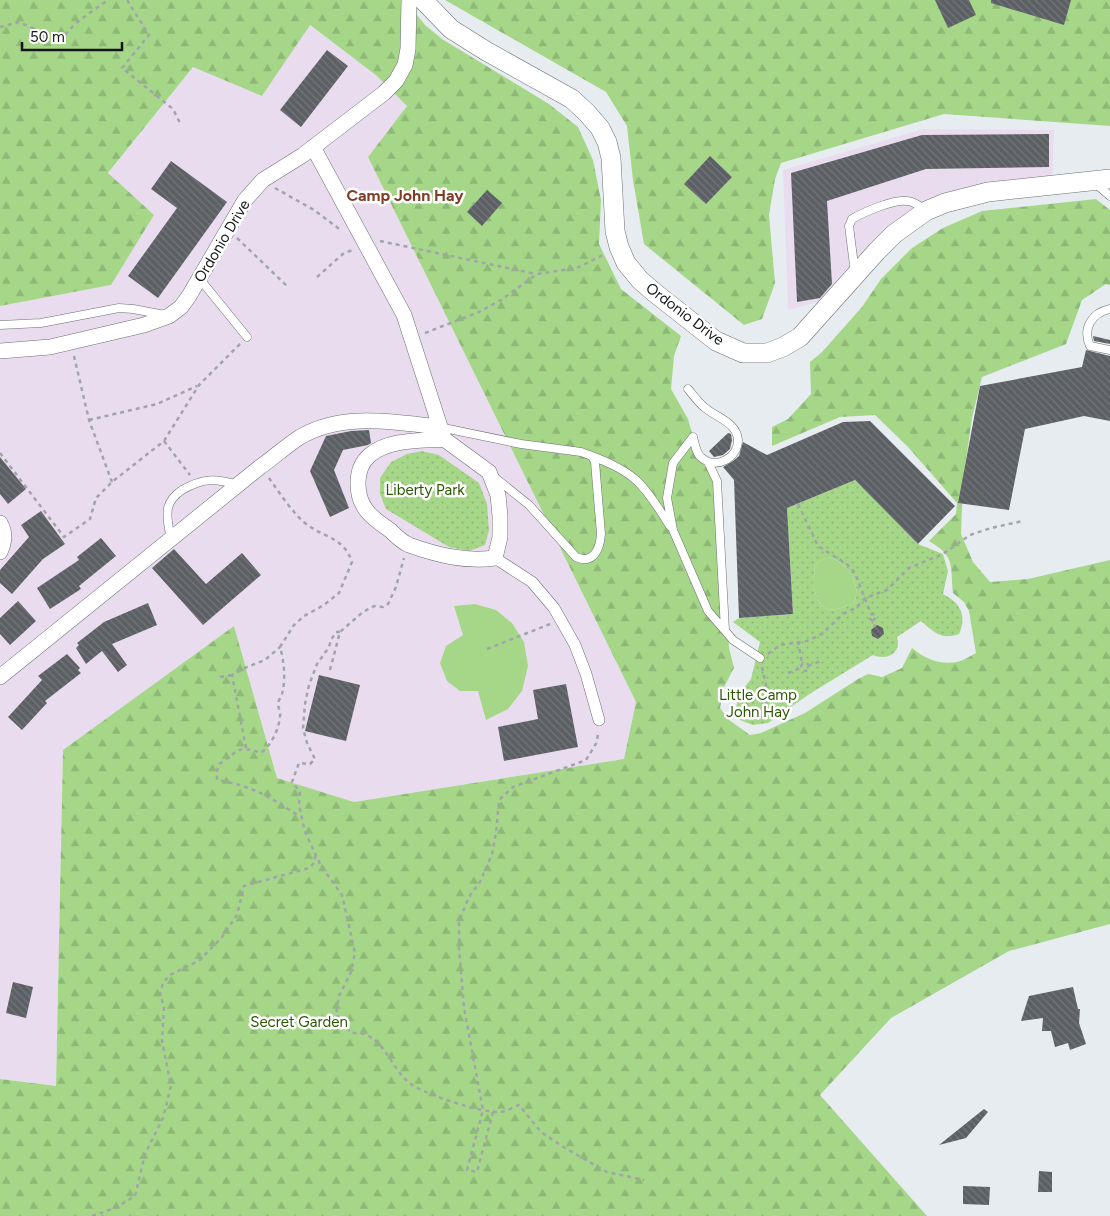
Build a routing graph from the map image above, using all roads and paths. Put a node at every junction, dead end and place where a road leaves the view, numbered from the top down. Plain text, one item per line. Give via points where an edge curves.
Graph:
1 (108, 0) edge
2 (127, 0) edge
3 (409, 0) edge
4 (424, 0) edge
5 (0, 27) edge
6 (409, 29) junction
7 (181, 125) dead end
8 (313, 147) junction
9 (1102, 180) edge
10 (284, 193) dead end
11 (1110, 196) edge
12 (926, 211) junction
13 (346, 234) dead end
14 (235, 235) dead end
15 (374, 239) dead end
16 (361, 247) dead end
17 (619, 248) junction
18 (536, 274) junction
19 (855, 274) junction
20 (317, 277) dead end
21 (199, 278) junction
22 (288, 288) dead end
23 (1110, 309) edge
24 (170, 316) junction
25 (0, 325) edge
26 (419, 335) dead end
27 (247, 337) joint
28 (71, 342) junction
29 (1110, 350) edge
30 (0, 351) edge
31 (199, 385) junction
32 (688, 389) dead end
33 (89, 420) junction
34 (441, 433) junction
35 (164, 441) junction
36 (0, 453) edge
37 (592, 456) junction
38 (712, 463) junction
39 (260, 467) junction
40 (489, 472) junction
41 (112, 482) junction
42 (196, 482) junction
43 (238, 485) junction
44 (798, 504) dead end
45 (1023, 521) dead end
46 (0, 523) edge
47 (672, 530) junction
48 (172, 540) junction
49 (407, 544) junction
50 (0, 552) edge
51 (495, 558) junction
52 (865, 598) junction
53 (560, 619) junction
54 (874, 627) dead end
55 (725, 630) junction
56 (340, 633) junction
57 (798, 641) junction
58 (280, 647) junction
59 (487, 649) dead end
60 (760, 658) junction
61 (821, 661) dead end
62 (802, 663) junction
63 (808, 666) junction
64 (801, 668) junction
65 (330, 670) dead end
66 (1, 673) edge
67 (788, 673) dead end
68 (232, 675) junction
69 (220, 677) dead end
70 (764, 699) junction
71 (598, 720) joint
72 (246, 748) junction
73 (301, 818) junction
74 (315, 853) junction
75 (483, 1110) junction
76 (493, 1112) junction
77 (644, 1180) dead end
78 (92, 1216) edge

1 - 5 path via 71,26 64,38 52,38 19,22
2 - 7 path via 149,35 122,68 173,109
3 - 6 street, Ordonio Drive
4 - 6 street, Ordonio Drive
4 - 17 street, Ordonio Drive via 451,29 572,99 600,128 608,142 611,158
6 - 8 street, Ordonio Drive via 405,65 396,81
8 - 21 street, Ordonio Drive via 264,180 245,200
8 - 34 street via 404,315
9 - 11 lane
9 - 12 street, Ordonio Drive via 988,192
10 - 13 path
12 - 19 street, Ordonio Drive via 894,234
12 - 19 lane via 905,200 852,219 849,226
14 - 22 path
15 - 18 path
16 - 20 path via 344,253
17 - 18 path via 577,268
17 - 19 street, Ordonio Drive via 626,263 655,293 716,341 742,353 767,353 800,337
18 - 26 path via 486,308
21 - 24 street, Ordonio Drive via 181,307
21 - 27 lane
23 - 29 lane via 1091,320 1087,337 1090,346
24 - 25 lane via 119,308 41,323
24 - 28 street, Ordonio Drive
27 - 31 path
28 - 30 street, Ordonio Drive
28 - 33 path
31 - 33 path via 157,404
31 - 35 path
32 - 38 lane via 701,405 728,422 738,440 734,454 723,462
33 - 41 path
34 - 37 lane
34 - 39 street via 378,421 334,424 300,438
34 - 40 street
34 - 49 street via 381,449 370,455 361,470 358,487 367,511
35 - 41 path
35 - 42 path
36 - 41 path via 64,537 90,519 96,498
37 - 40 lane via 601,546 594,555 581,559 529,505
37 - 47 lane via 610,463 637,481
38 - 47 lane via 699,455 693,437 673,463 667,498
38 - 55 lane via 717,481
39 - 43 street
39 - 58 path via 308,526 331,537 349,552 352,562 339,593 294,625
40 - 51 street via 498,495 500,516
42 - 43 lane via 214,480
42 - 48 lane via 178,493 168,505
43 - 48 street
44 - 52 path via 818,546 848,565
45 - 52 path via 970,534 943,554 908,568 887,590
46 - 50 street via 4,541
47 - 55 lane via 708,611
48 - 66 street
49 - 51 street via 454,558
49 - 56 path via 388,604 363,612
51 - 53 street via 532,582
52 - 54 path
52 - 57 path via 822,634
53 - 59 path
53 - 71 street via 586,674
55 - 60 lane
56 - 65 path
56 - 73 path via 336,632 331,640 309,685 303,728 315,759 310,764 299,763 292,782 300,792
57 - 60 path via 780,645
57 - 62 path
58 - 68 path via 265,660
58 - 72 path via 284,681 278,703 281,714 277,732 261,754
60 - 70 path via 766,685
61 - 63 path
62 - 63 path
62 - 64 path
63 - 64 path via 806,671
64 - 67 path
68 - 69 path
68 - 72 path
70 - 70 path via 768,709 764,715 758,718 751,716 747,707 749,701 758,697
71 - 75 path via 597,742 586,760 513,787 499,800 492,854 459,922 464,1008
72 - 73 path via 236,751 219,764 218,780 237,783 271,797
73 - 74 path
74 - 75 path via 342,895 355,953 336,1014 351,1033 366,1034 383,1049 415,1087 463,1106
74 - 78 path via 315,862 309,868 244,886 238,915 222,937 200,960 170,975 163,983 160,994 164,1006 162,1041 171,1086 163,1118 145,1154 135,1196
75 - 76 path
75 - 76 path via 467,1170 478,1172
76 - 77 path via 503,1112 519,1105 541,1132 565,1148 607,1172

